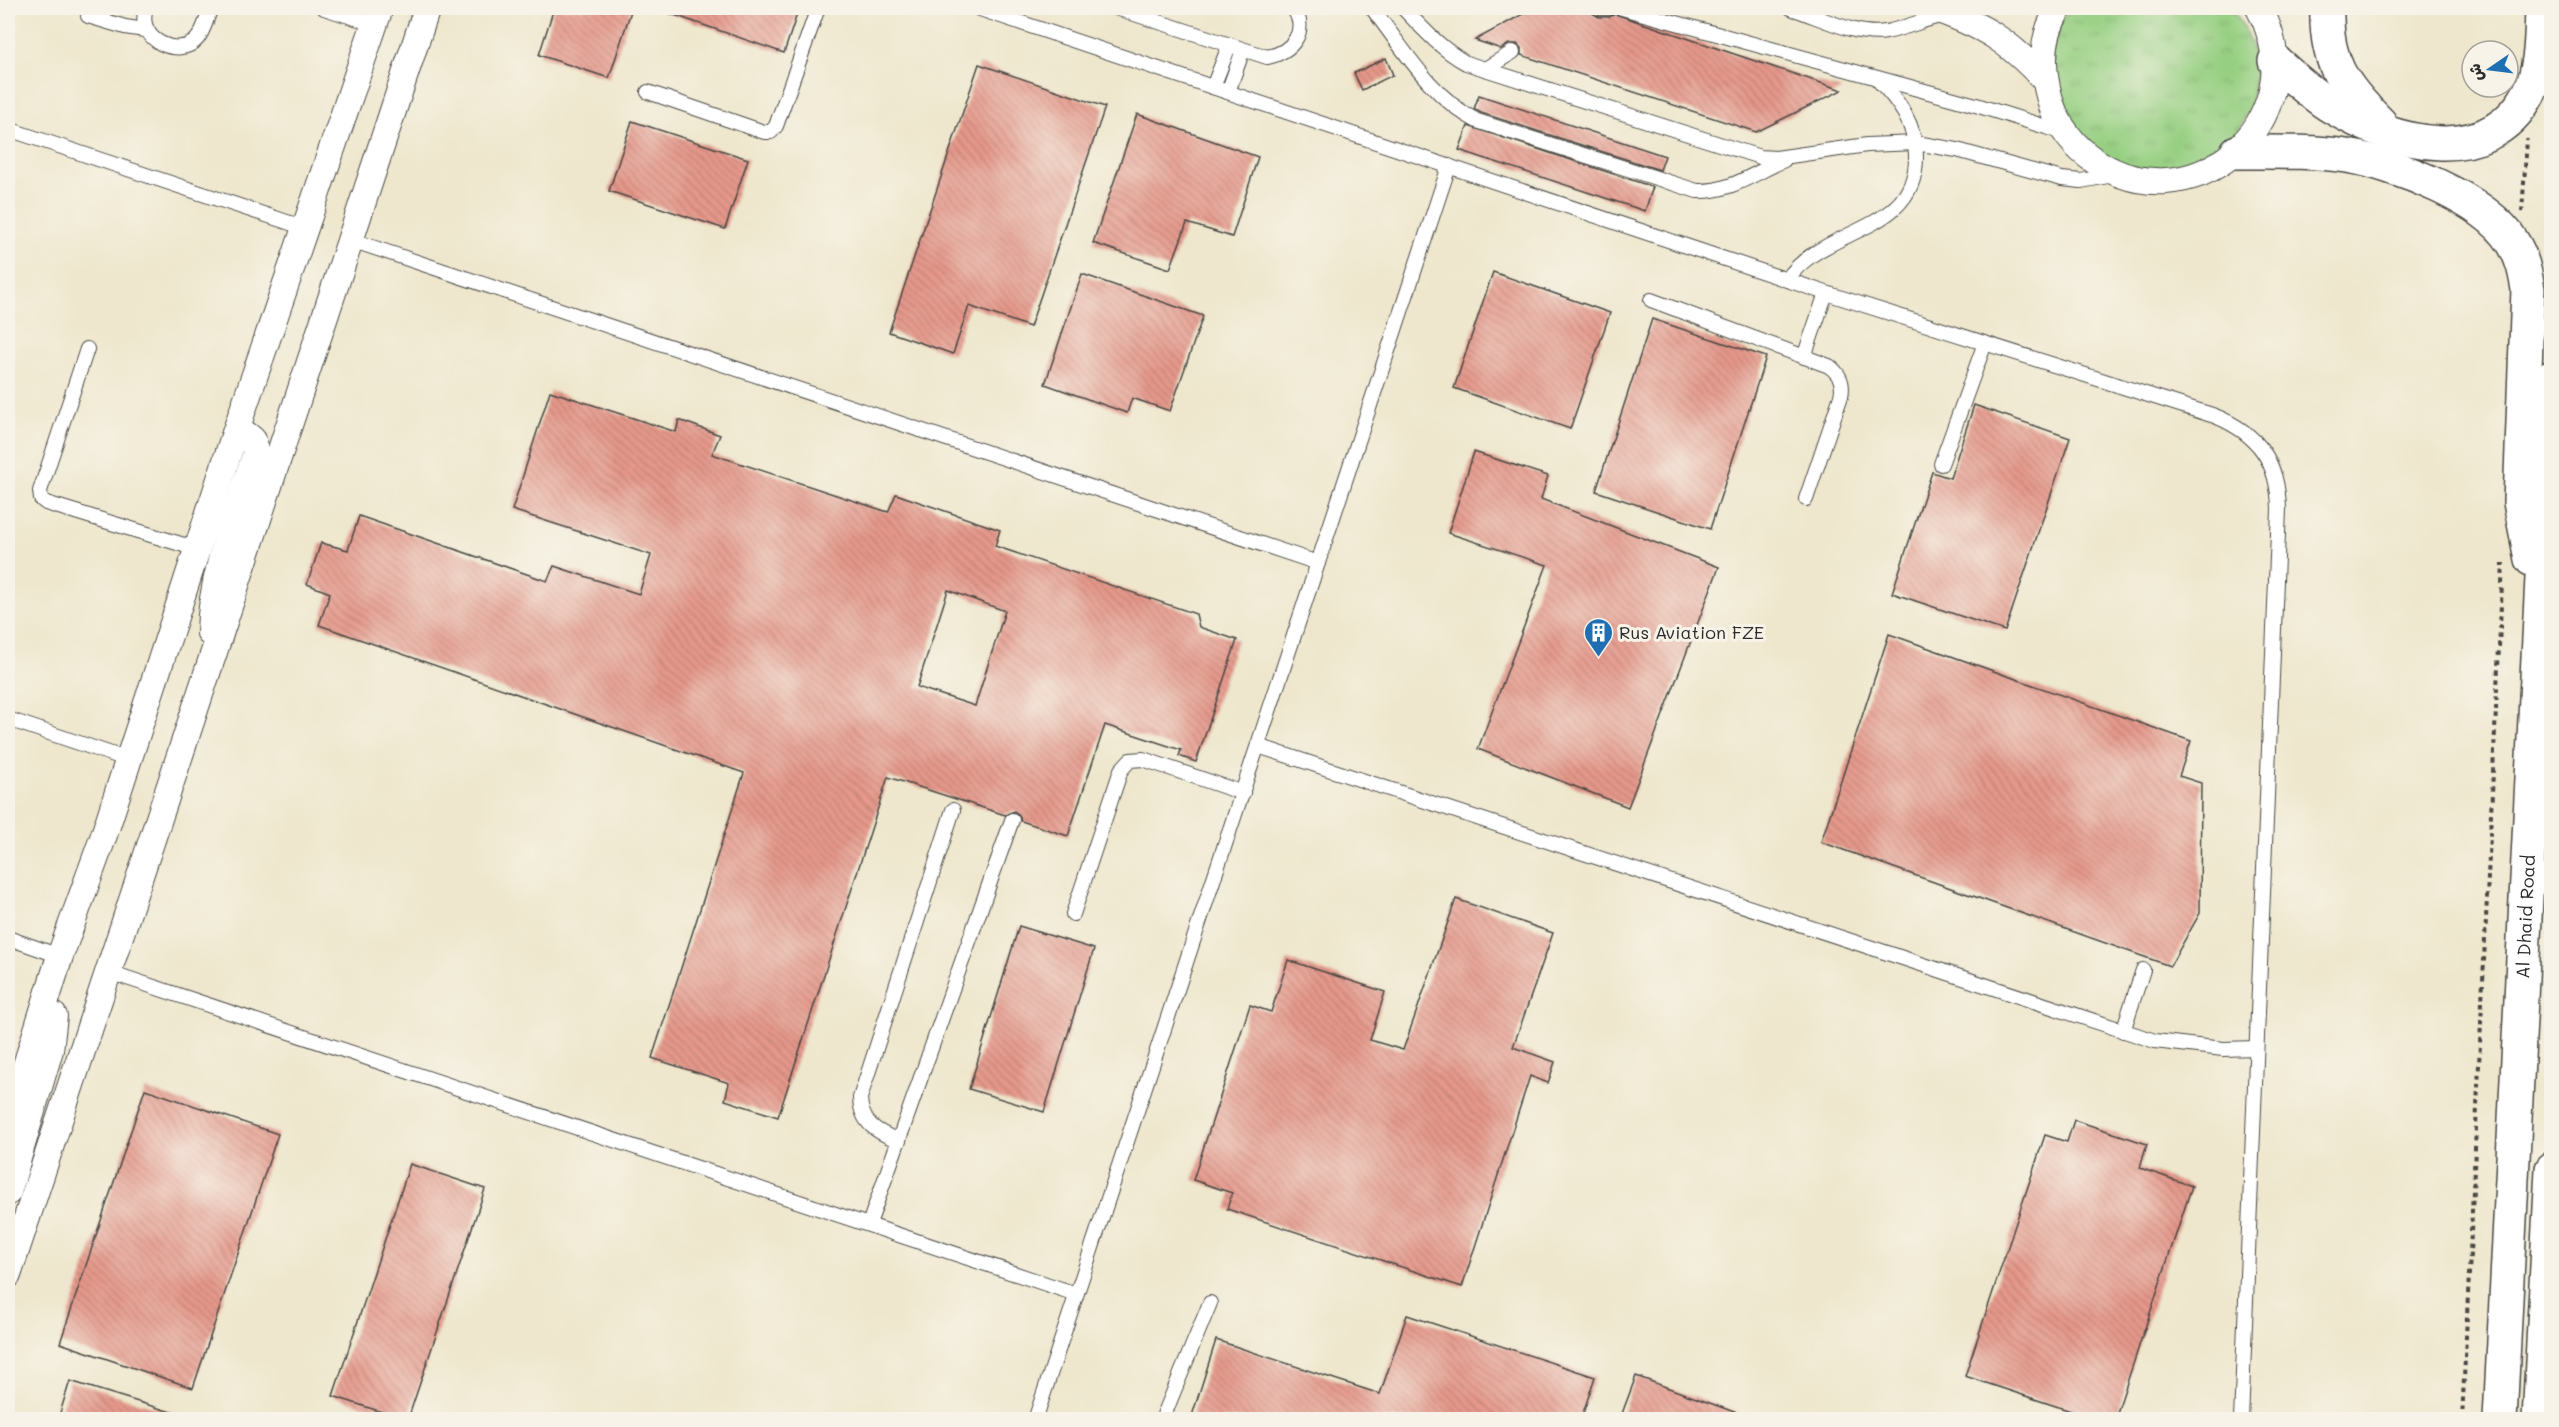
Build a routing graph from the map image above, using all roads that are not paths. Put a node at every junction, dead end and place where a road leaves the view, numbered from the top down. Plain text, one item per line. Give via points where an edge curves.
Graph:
1 (146, 8) edge
2 (210, 8) edge
3 (324, 8) edge
4 (427, 8) edge
5 (818, 8) edge
6 (977, 8) edge
7 (1116, 8) edge
8 (1293, 8) edge
9 (1372, 8) edge
10 (1403, 8) edge
11 (1622, 8) edge
12 (1791, 8) edge
13 (2059, 8) edge
14 (2327, 8) edge
15 (2542, 8) edge
16 (1942, 11) edge
17 (2265, 12) edge
18 (88, 16) dead end
19 (377, 16) edge
20 (146, 30) junction
21 (1236, 48) junction
22 (1513, 52) dead end
23 (2275, 61) junction
24 (1485, 69) junction
25 (1876, 79) junction
26 (2044, 79) junction
27 (1213, 87) junction
28 (648, 92) dead end
29 (1228, 92) junction
30 (8, 129) edge
31 (2066, 134) junction
32 (2392, 135) junction
33 (1916, 143) junction
34 (2237, 152) junction
35 (1793, 156) junction
36 (1449, 166) junction
37 (2119, 174) junction
38 (305, 228) junction
39 (351, 240) junction
40 (1787, 280) junction
41 (1826, 294) junction
42 (1651, 300) dead end
43 (1985, 343) junction
44 (87, 349) dead end
45 (1804, 357) junction
46 (2552, 377) edge
47 (234, 436) junction
48 (1941, 464) dead end
49 (1806, 499) dead end
50 (197, 549) junction
51 (1318, 563) junction
52 (2541, 585) junction
53 (212, 658) junction
54 (8, 719) edge
55 (1258, 746) junction
56 (129, 760) junction
57 (1243, 793) junction
58 (953, 810) dead end
59 (1012, 820) dead end
60 (1073, 914) dead end
61 (8, 938) edge
62 (60, 956) junction
63 (2144, 970) dead end
64 (109, 972) junction
65 (53, 983) junction
66 (2123, 1031) junction
67 (2256, 1048) junction
68 (9, 1113) edge
69 (899, 1141) junction
70 (2552, 1170) edge
71 (8, 1192) edge
72 (16, 1221) edge
73 (869, 1224) junction
74 (8, 1275) edge
75 (1076, 1294) junction
76 (1210, 1303) dead end
77 (1035, 1419) edge
78 (1162, 1419) edge
79 (2241, 1419) edge
80 (2500, 1419) edge
81 (2539, 1419) edge

1 - 20 lane
2 - 20 lane via 202,33 189,45 159,42
3 - 19 lane
4 - 39 street
5 - 28 lane via 771,132
6 - 27 lane
7 - 21 lane
8 - 21 lane via 1300,25 1290,48 1267,57
9 - 35 lane via 1450,103 1477,121 1697,192 1728,188
10 - 24 lane via 1450,53
11 - 25 lane
12 - 16 lane via 1872,33 1887,32
13 - 26 street via 2047,34
14 - 32 highway via 2329,45 2338,72 2354,96
15 - 32 highway via 2540,51 2529,93 2503,124 2485,135 2445,145
16 - 26 street via 1995,35 2022,55
17 - 23 street
18 - 20 lane
19 - 38 street
21 - 27 lane
21 - 29 lane
22 - 24 lane
23 - 32 highway via 2332,107
23 - 34 street via 2266,111
24 - 35 lane via 1744,152 1776,158
25 - 31 lane via 1977,105
25 - 33 lane via 1908,119
26 - 31 street via 2052,108
27 - 29 lane
29 - 36 lane
30 - 38 lane
31 - 37 street via 2098,164
33 - 35 lane via 1867,144
33 - 37 lane via 1957,150 2062,179 2081,181
33 - 40 lane via 1914,176 1908,192 1892,212 1809,255
34 - 37 street via 2193,176 2168,181
34 - 52 highway via 2313,152 2350,157 2414,175 2456,196 2501,227 2520,255 2528,289 2520,502 2530,558
36 - 40 lane
36 - 51 lane
38 - 47 street
39 - 51 lane
39 - 53 street
40 - 41 lane
41 - 43 lane
41 - 45 lane
42 - 45 lane
43 - 48 lane
43 - 67 lane via 2234,424 2264,451 2273,469 2279,509
44 - 50 lane via 40,491 41,500
45 - 49 lane via 1835,370 1842,382
46 - 52 highway, Al Dhaid Road
47 - 50 street
47 - 53 street via 240,434 253,440 255,453 215,587 210,632
50 - 56 street
51 - 55 lane
52 - 80 highway, Al Dhaid Road
53 - 64 street
54 - 56 lane
55 - 57 lane
55 - 66 lane
56 - 62 street
57 - 60 lane via 1143,759 1130,760 1121,770
57 - 75 lane
58 - 69 lane via 860,1098 860,1109 872,1128
59 - 69 lane
61 - 62 lane
62 - 65 street
63 - 66 lane
64 - 72 street
64 - 73 lane
65 - 68 street
65 - 71 street via 50,1050
66 - 67 lane via 2188,1047
67 - 79 lane
69 - 73 lane
70 - 81 highway
72 - 74 street
73 - 75 lane
75 - 77 lane
76 - 78 lane

